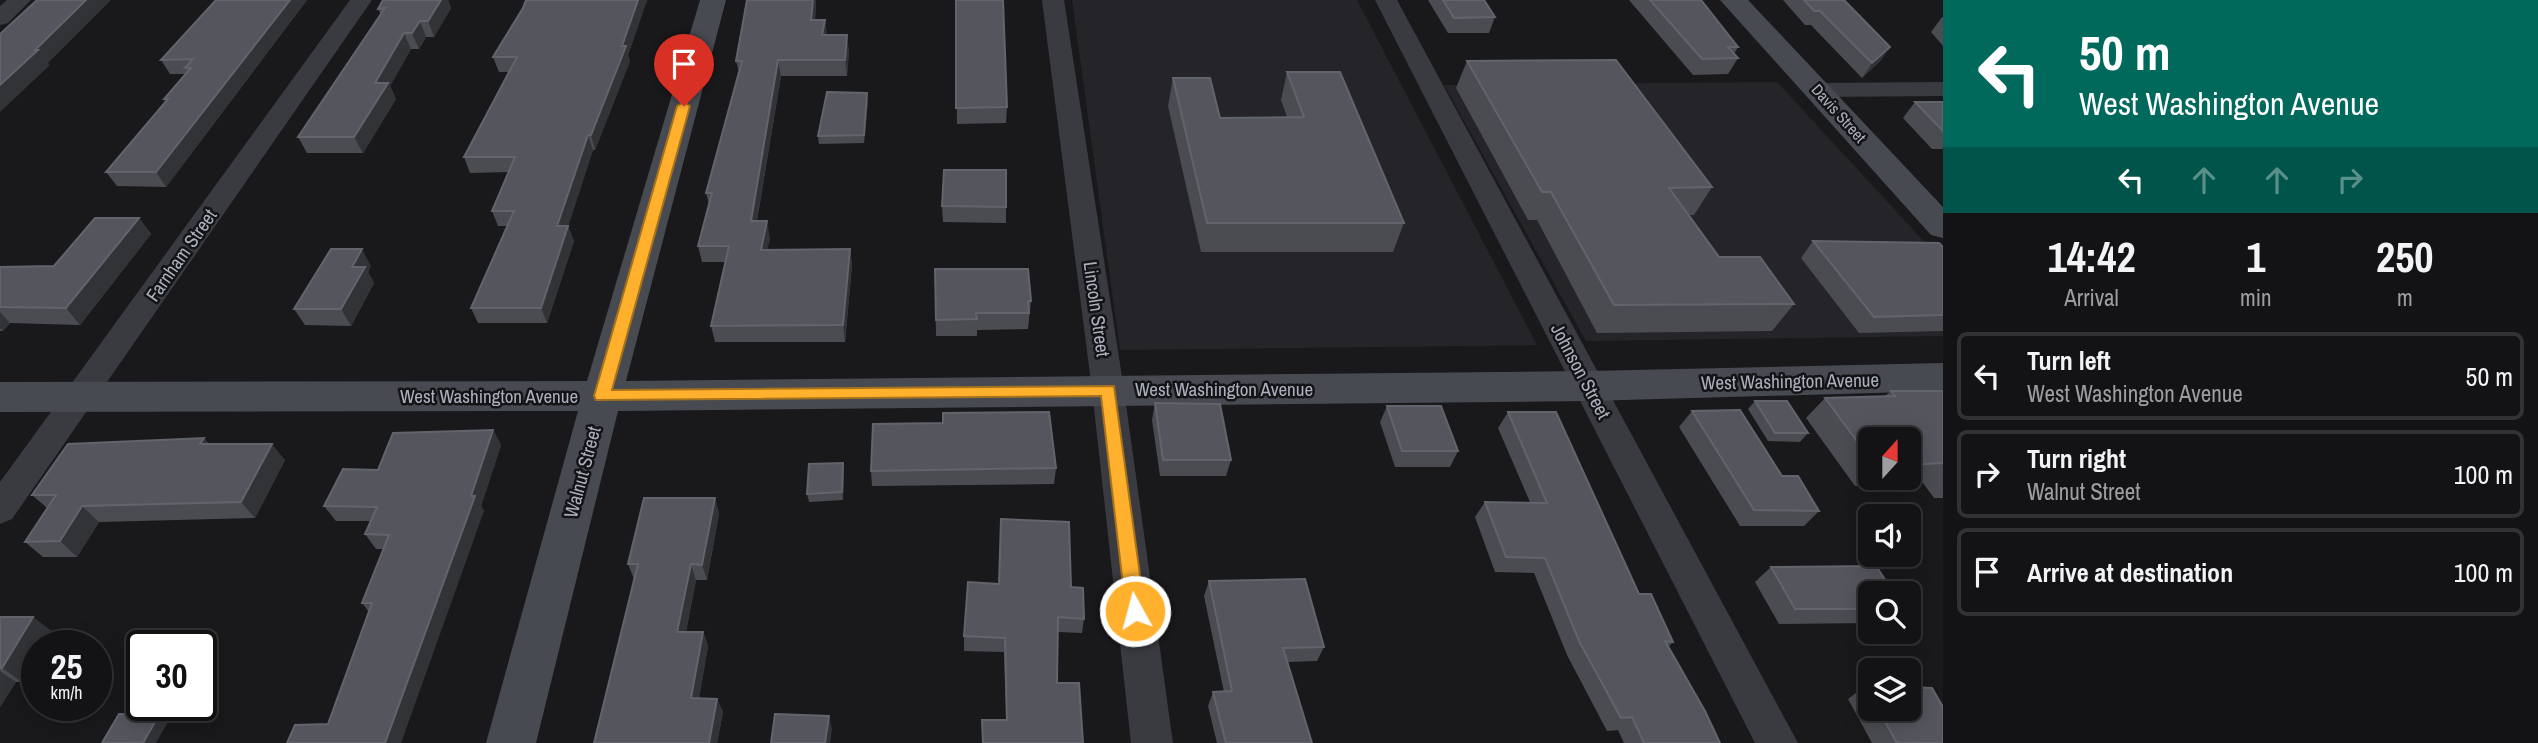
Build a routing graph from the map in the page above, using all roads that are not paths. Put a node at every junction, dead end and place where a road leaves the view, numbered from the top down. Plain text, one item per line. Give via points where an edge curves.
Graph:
1 (20, 0) edge
2 (361, 0) edge
3 (713, 0) edge
4 (1053, 0) edge
5 (1386, 0) edge
6 (1733, 0) edge
7 (0, 18) edge
8 (1943, 89) edge
9 (1818, 90) junction
10 (1943, 227) edge
11 (1943, 377) edge
12 (1589, 386) junction
13 (1108, 390) junction
14 (602, 396) junction
15 (0, 397) edge
16 (79, 398) junction
17 (0, 509) edge
18 (511, 743) edge
19 (1152, 743) edge
20 (1777, 743) edge

1 - 7 street
2 - 16 street, Farnham Street
3 - 14 street, Walnut Street
4 - 13 street, Lincoln Street
5 - 12 street, Johnson Street
6 - 9 street, Davis Street
8 - 9 street
9 - 10 street, Davis Street
11 - 12 street, West Washington Avenue
12 - 13 street, West Washington Avenue
12 - 20 street, Johnson Street
13 - 14 street, West Washington Avenue
13 - 19 street, Lincoln Street
14 - 16 street, West Washington Avenue
14 - 18 street, Walnut Street
15 - 16 street, West Washington Avenue
16 - 17 street, Farnham Street

